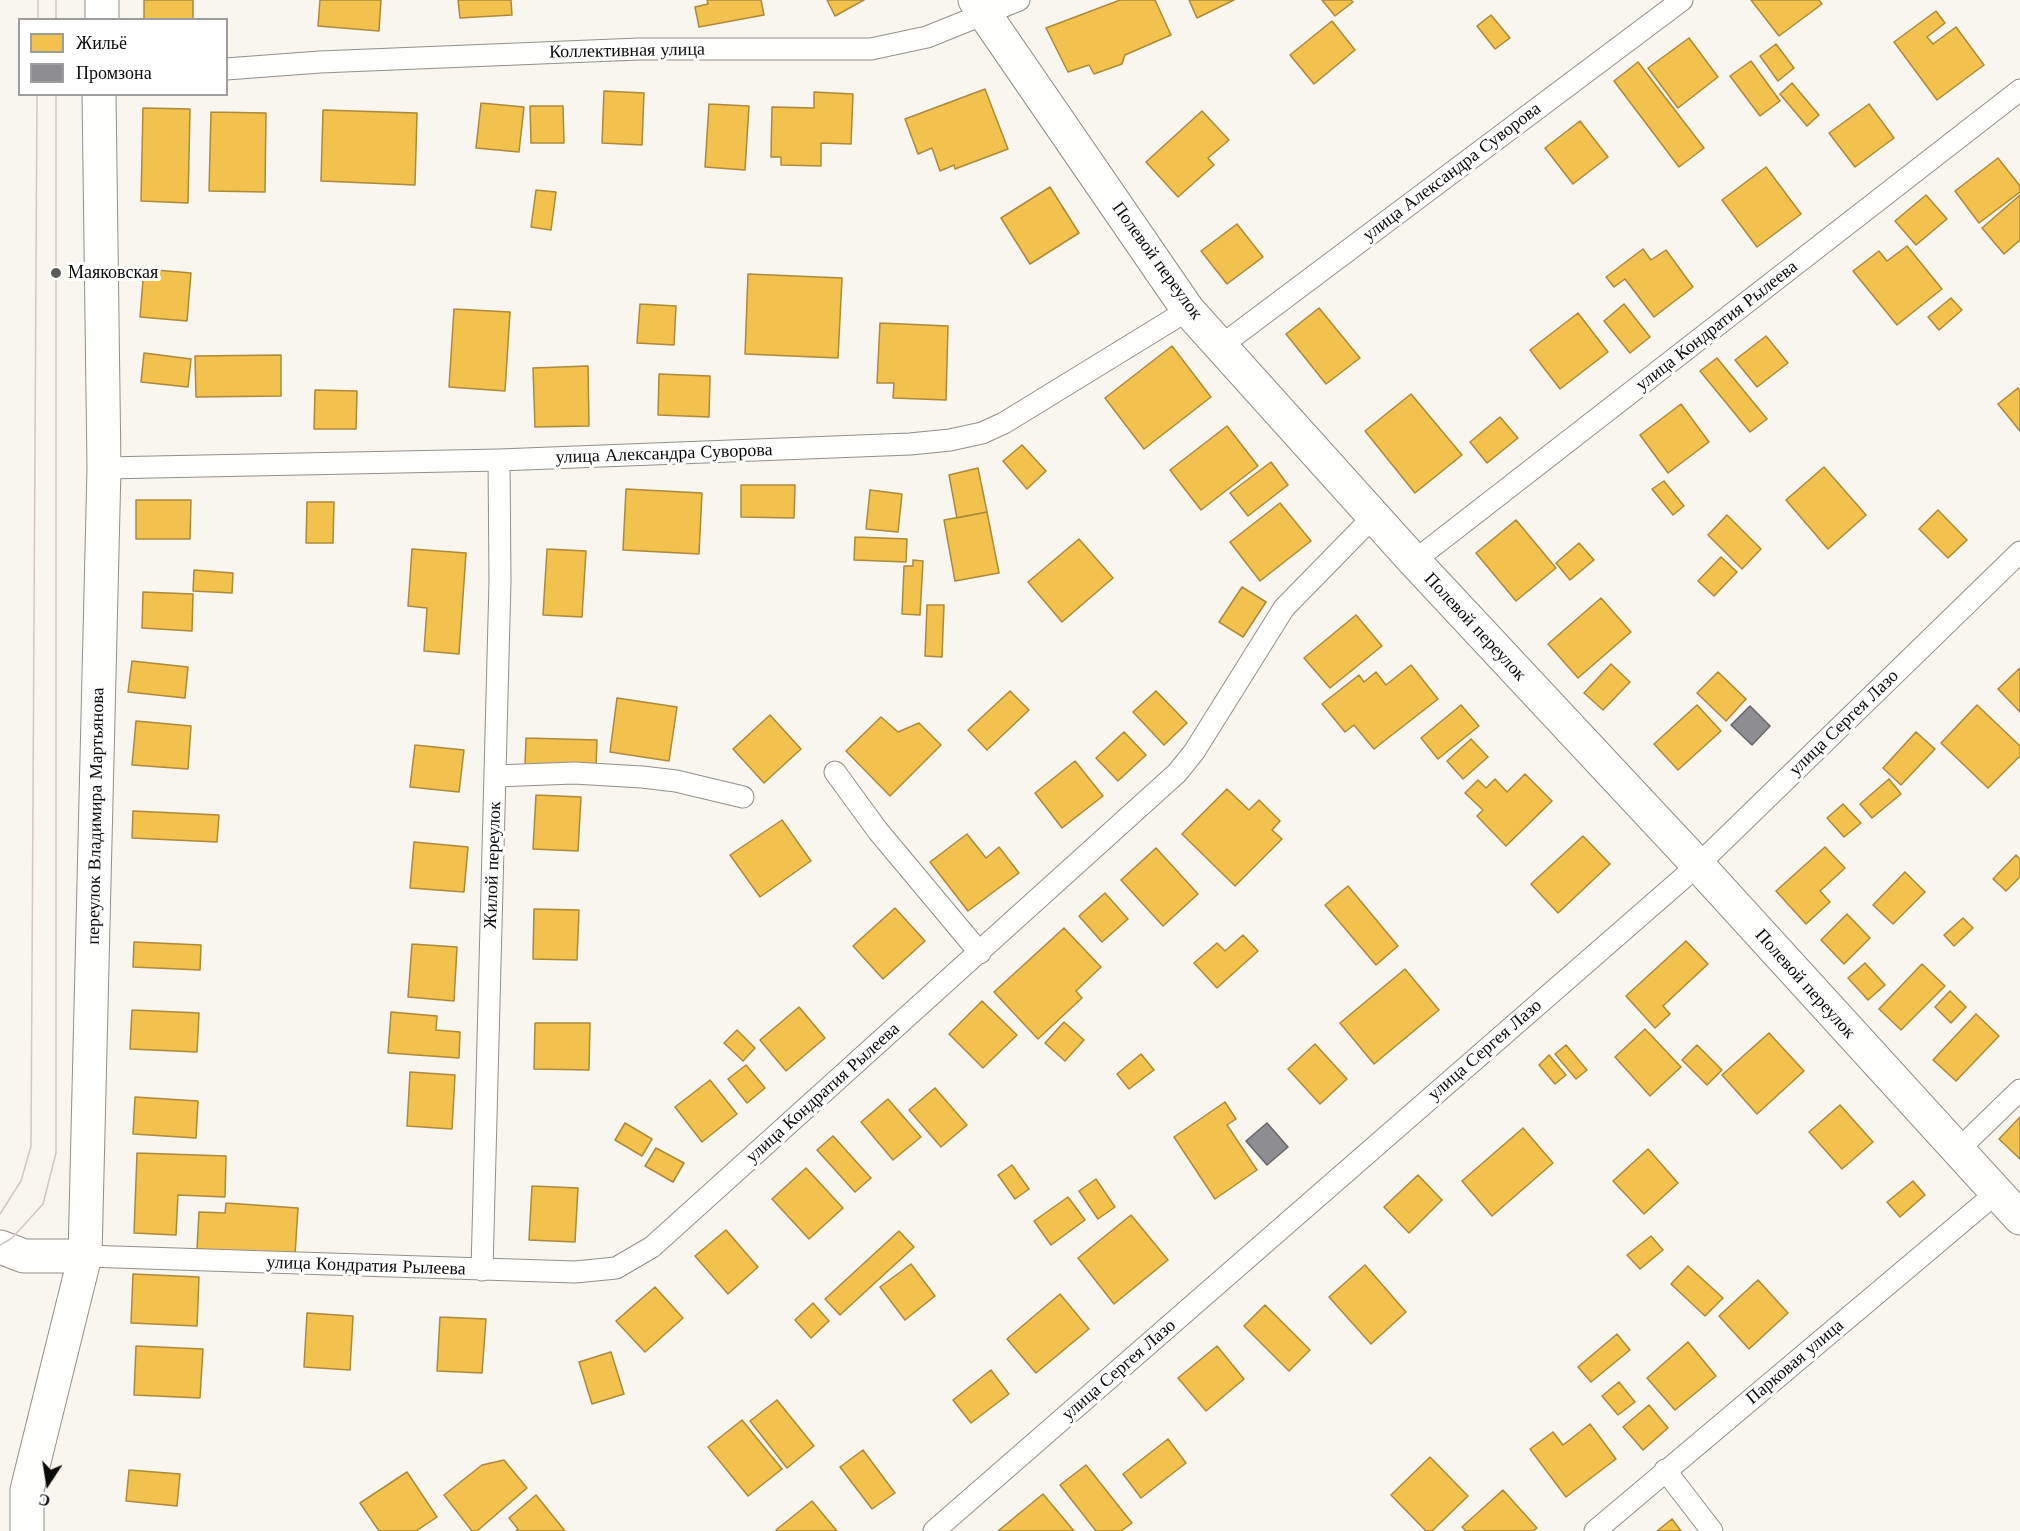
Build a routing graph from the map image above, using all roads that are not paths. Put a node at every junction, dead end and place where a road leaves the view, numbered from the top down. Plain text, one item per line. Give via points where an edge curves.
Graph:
1 (102, 0) edge
2 (1019, 0) edge
3 (1682, 0) edge
4 (980, 7) edge
5 (102, 18) edge
6 (228, 69) edge
7 (2020, 90) edge
8 (99, 96) edge
9 (1188, 310) junction
10 (1222, 345) junction
11 (499, 460) junction
12 (104, 468) junction
13 (1374, 516) junction
14 (2020, 552) edge
15 (1414, 561) junction
16 (835, 772) dead end
17 (495, 776) junction
18 (743, 797) dead end
19 (1698, 865) junction
20 (980, 953) junction
21 (2020, 1089) edge
22 (1957, 1151) junction
23 (1995, 1194) junction
24 (2020, 1218) edge
25 (85, 1256) junction
26 (8, 1257) edge
27 (482, 1270) junction
28 (1665, 1470) junction
29 (27, 1531) edge
30 (934, 1531) edge
31 (1595, 1531) edge
32 (1712, 1531) edge

1 - 5 street
2 - 4 lane, Коллективная улица
3 - 10 lane, улица Александра Суворова
4 - 6 lane, Коллективная улица via 910,42 871,49 639,49
4 - 9 street, Полевой переулок
7 - 15 lane, улица Кондратия Рылеева
8 - 12 street, переулок Владимира Мартьянова
9 - 10 street, Полевой переулок
9 - 11 lane, улица Александра Суворова via 1004,423 951,440
10 - 13 street, Полевой переулок
11 - 12 lane, улица Александра Суворова
11 - 17 lane, Жилой переулок
12 - 25 street, переулок Владимира Мартьянова
13 - 15 street, Полевой переулок
13 - 20 lane, улица Кондратия Рылеева via 1284,608 1177,773
14 - 19 lane, улица Сергея Лазо
15 - 19 street, Полевой переулок
16 - 20 lane via 878,831
17 - 18 lane via 574,773 642,777 676,780
17 - 27 lane, Жилой переулок
19 - 22 street, Полевой переулок
19 - 30 lane, улица Сергея Лазо
20 - 27 lane, улица Кондратия Рылеева via 651,1247 616,1268 575,1272
21 - 22 lane
22 - 23 street, Полевой переулок
23 - 24 street, Полевой переулок
23 - 28 lane, Парковая улица
25 - 26 street
25 - 27 lane, улица Кондратия Рылеева
25 - 29 street, переулок Владимира Мартьянова via 27,1490
28 - 31 lane, Парковая улица
28 - 32 lane

